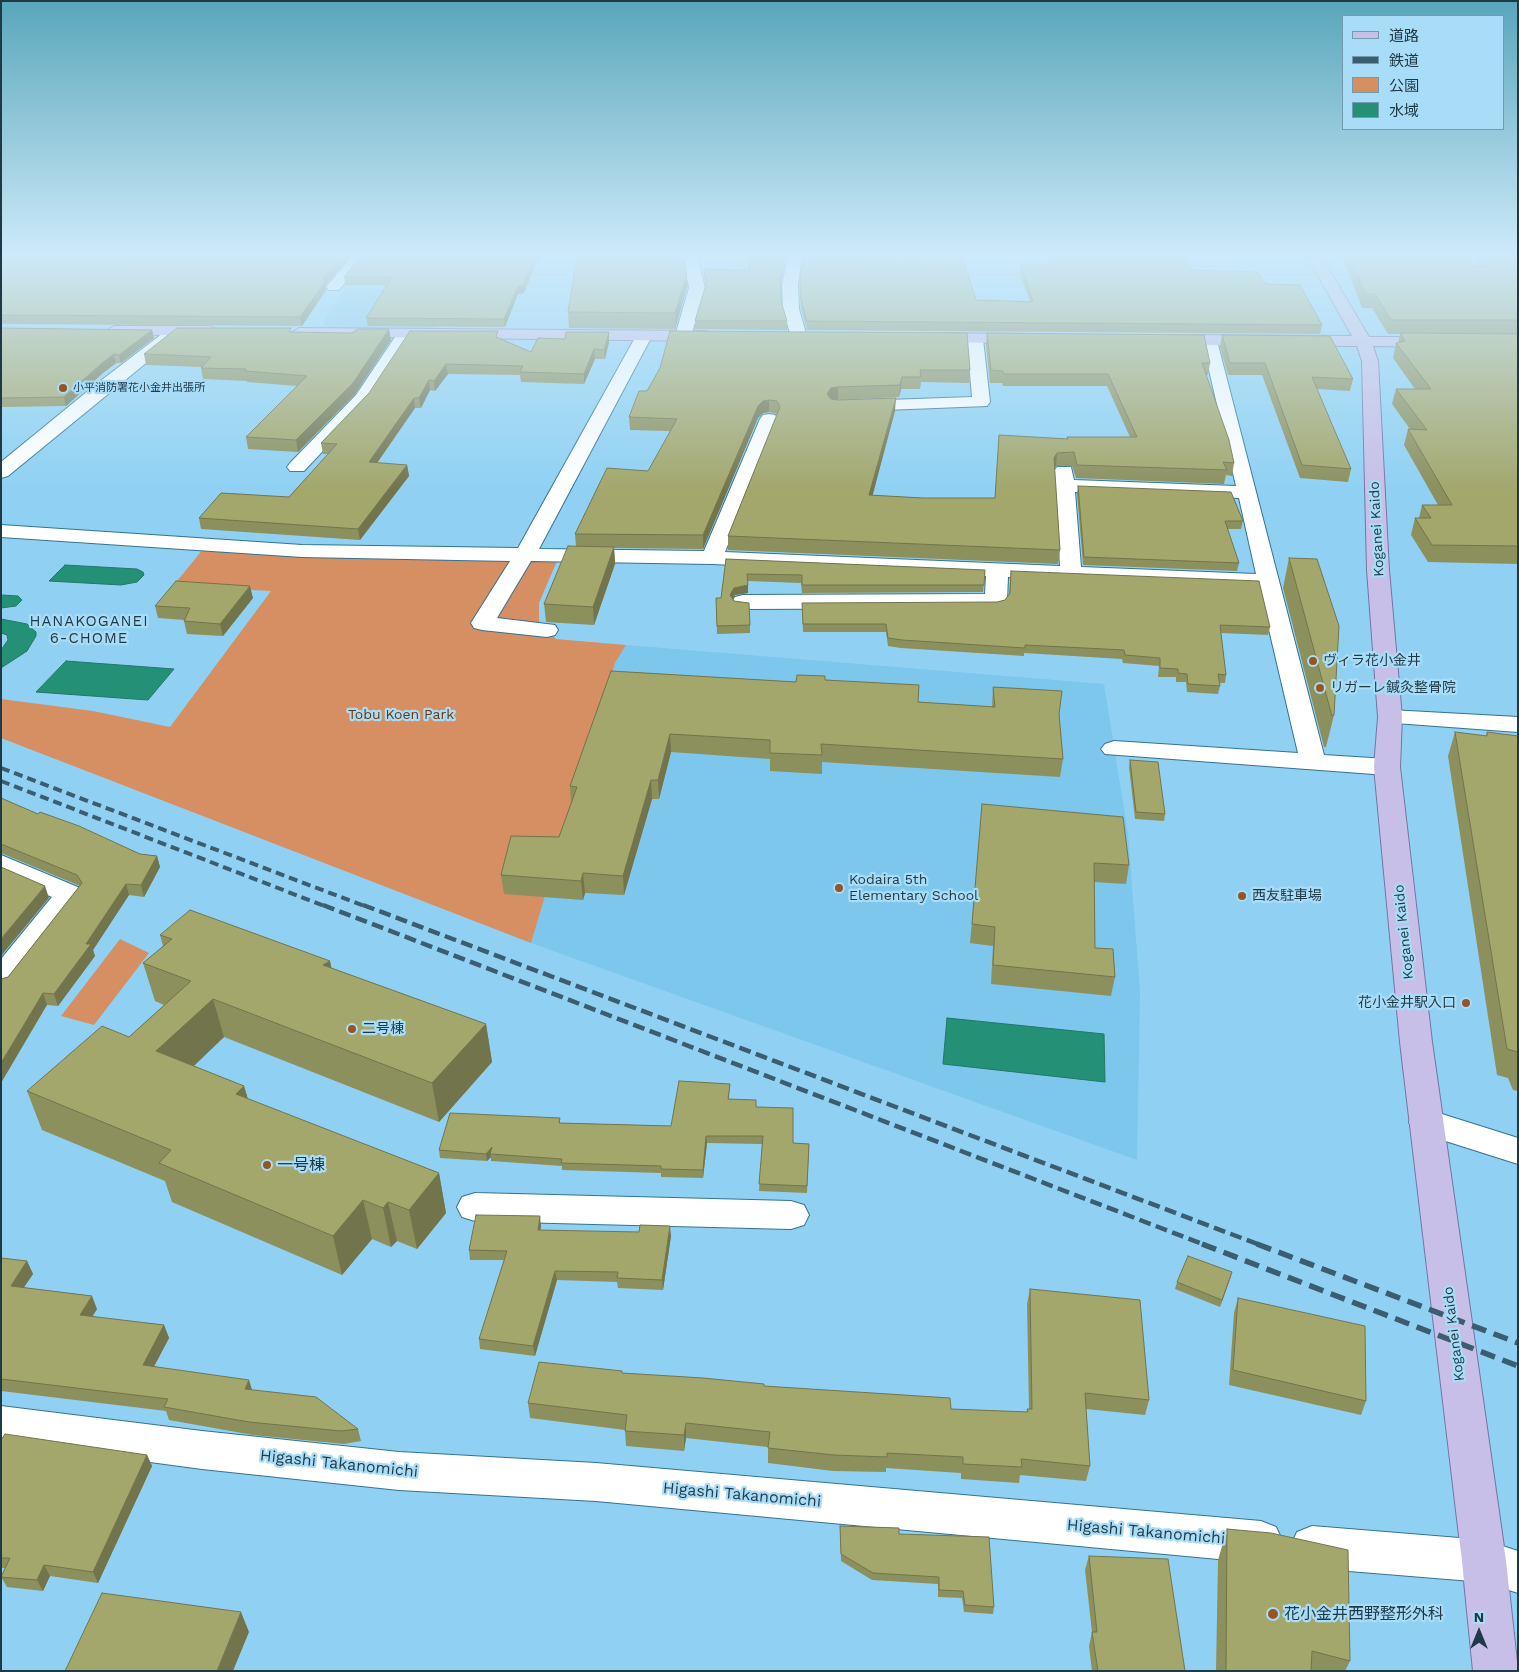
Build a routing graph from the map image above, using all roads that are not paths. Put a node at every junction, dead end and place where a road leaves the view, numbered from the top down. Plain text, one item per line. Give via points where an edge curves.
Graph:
1 (172, 334) edge
2 (406, 334) edge
3 (409, 334) edge
4 (798, 334) edge
5 (1359, 334) edge
6 (644, 336) junction
7 (682, 336) joint
8 (721, 336) edge
9 (780, 337) edge
10 (799, 337) junction
11 (819, 337) edge
12 (916, 338) edge
13 (975, 339) junction
14 (1043, 339) edge
15 (1149, 340) edge
16 (1210, 340) junction
17 (1363, 341) junction
18 (1448, 342) edge
19 (838, 406) edge
20 (769, 419) edge
21 (296, 467) dead end
22 (1, 472) edge
23 (1248, 492) junction
24 (1, 531) edge
25 (524, 556) junction
26 (712, 558) junction
27 (997, 568) junction
28 (1071, 572) junction
29 (1270, 581) junction
30 (743, 602) edge
31 (547, 630) edge
32 (1390, 717) junction
33 (1518, 725) edge
34 (1114, 748) dead end
35 (1313, 761) junction
36 (1387, 767) junction
37 (1, 864) edge
38 (1, 980) edge
39 (1426, 1122) junction
40 (1518, 1151) edge
41 (475, 1207) dead end
42 (791, 1215) dead end
43 (1, 1425) edge
44 (1501, 1567) edge
45 (1496, 1671) edge

1 - 22 street
2 - 21 street via 363,398
3 - 6 main road
4 - 10 street
5 - 17 main road, Koganei Kaido
6 - 7 main road
6 - 25 street
7 - 8 main road
9 - 10 main road
10 - 11 main road
12 - 13 main road
13 - 14 main road
13 - 19 street via 980,402
15 - 16 main road
16 - 17 main road
16 - 23 street
17 - 18 main road
17 - 32 main road, Koganei Kaido via 1370,361 1378,570
20 - 26 street
23 - 28 street via 1065,479
23 - 29 street
24 - 25 street via 302,551
25 - 26 street
25 - 31 street via 482,623
26 - 27 street
27 - 28 street
27 - 30 street via 996,601
28 - 29 street
29 - 35 street
32 - 33 street
32 - 36 main road, Koganei Kaido
34 - 35 street
35 - 36 street
36 - 39 main road, Koganei Kaido
37 - 38 street via 70,894
39 - 40 street
39 - 44 main road, Koganei Kaido
41 - 42 street
43 - 44 street, Higashi Takanomichi via 399,1471 596,1482
44 - 45 main road, Koganei Kaido

